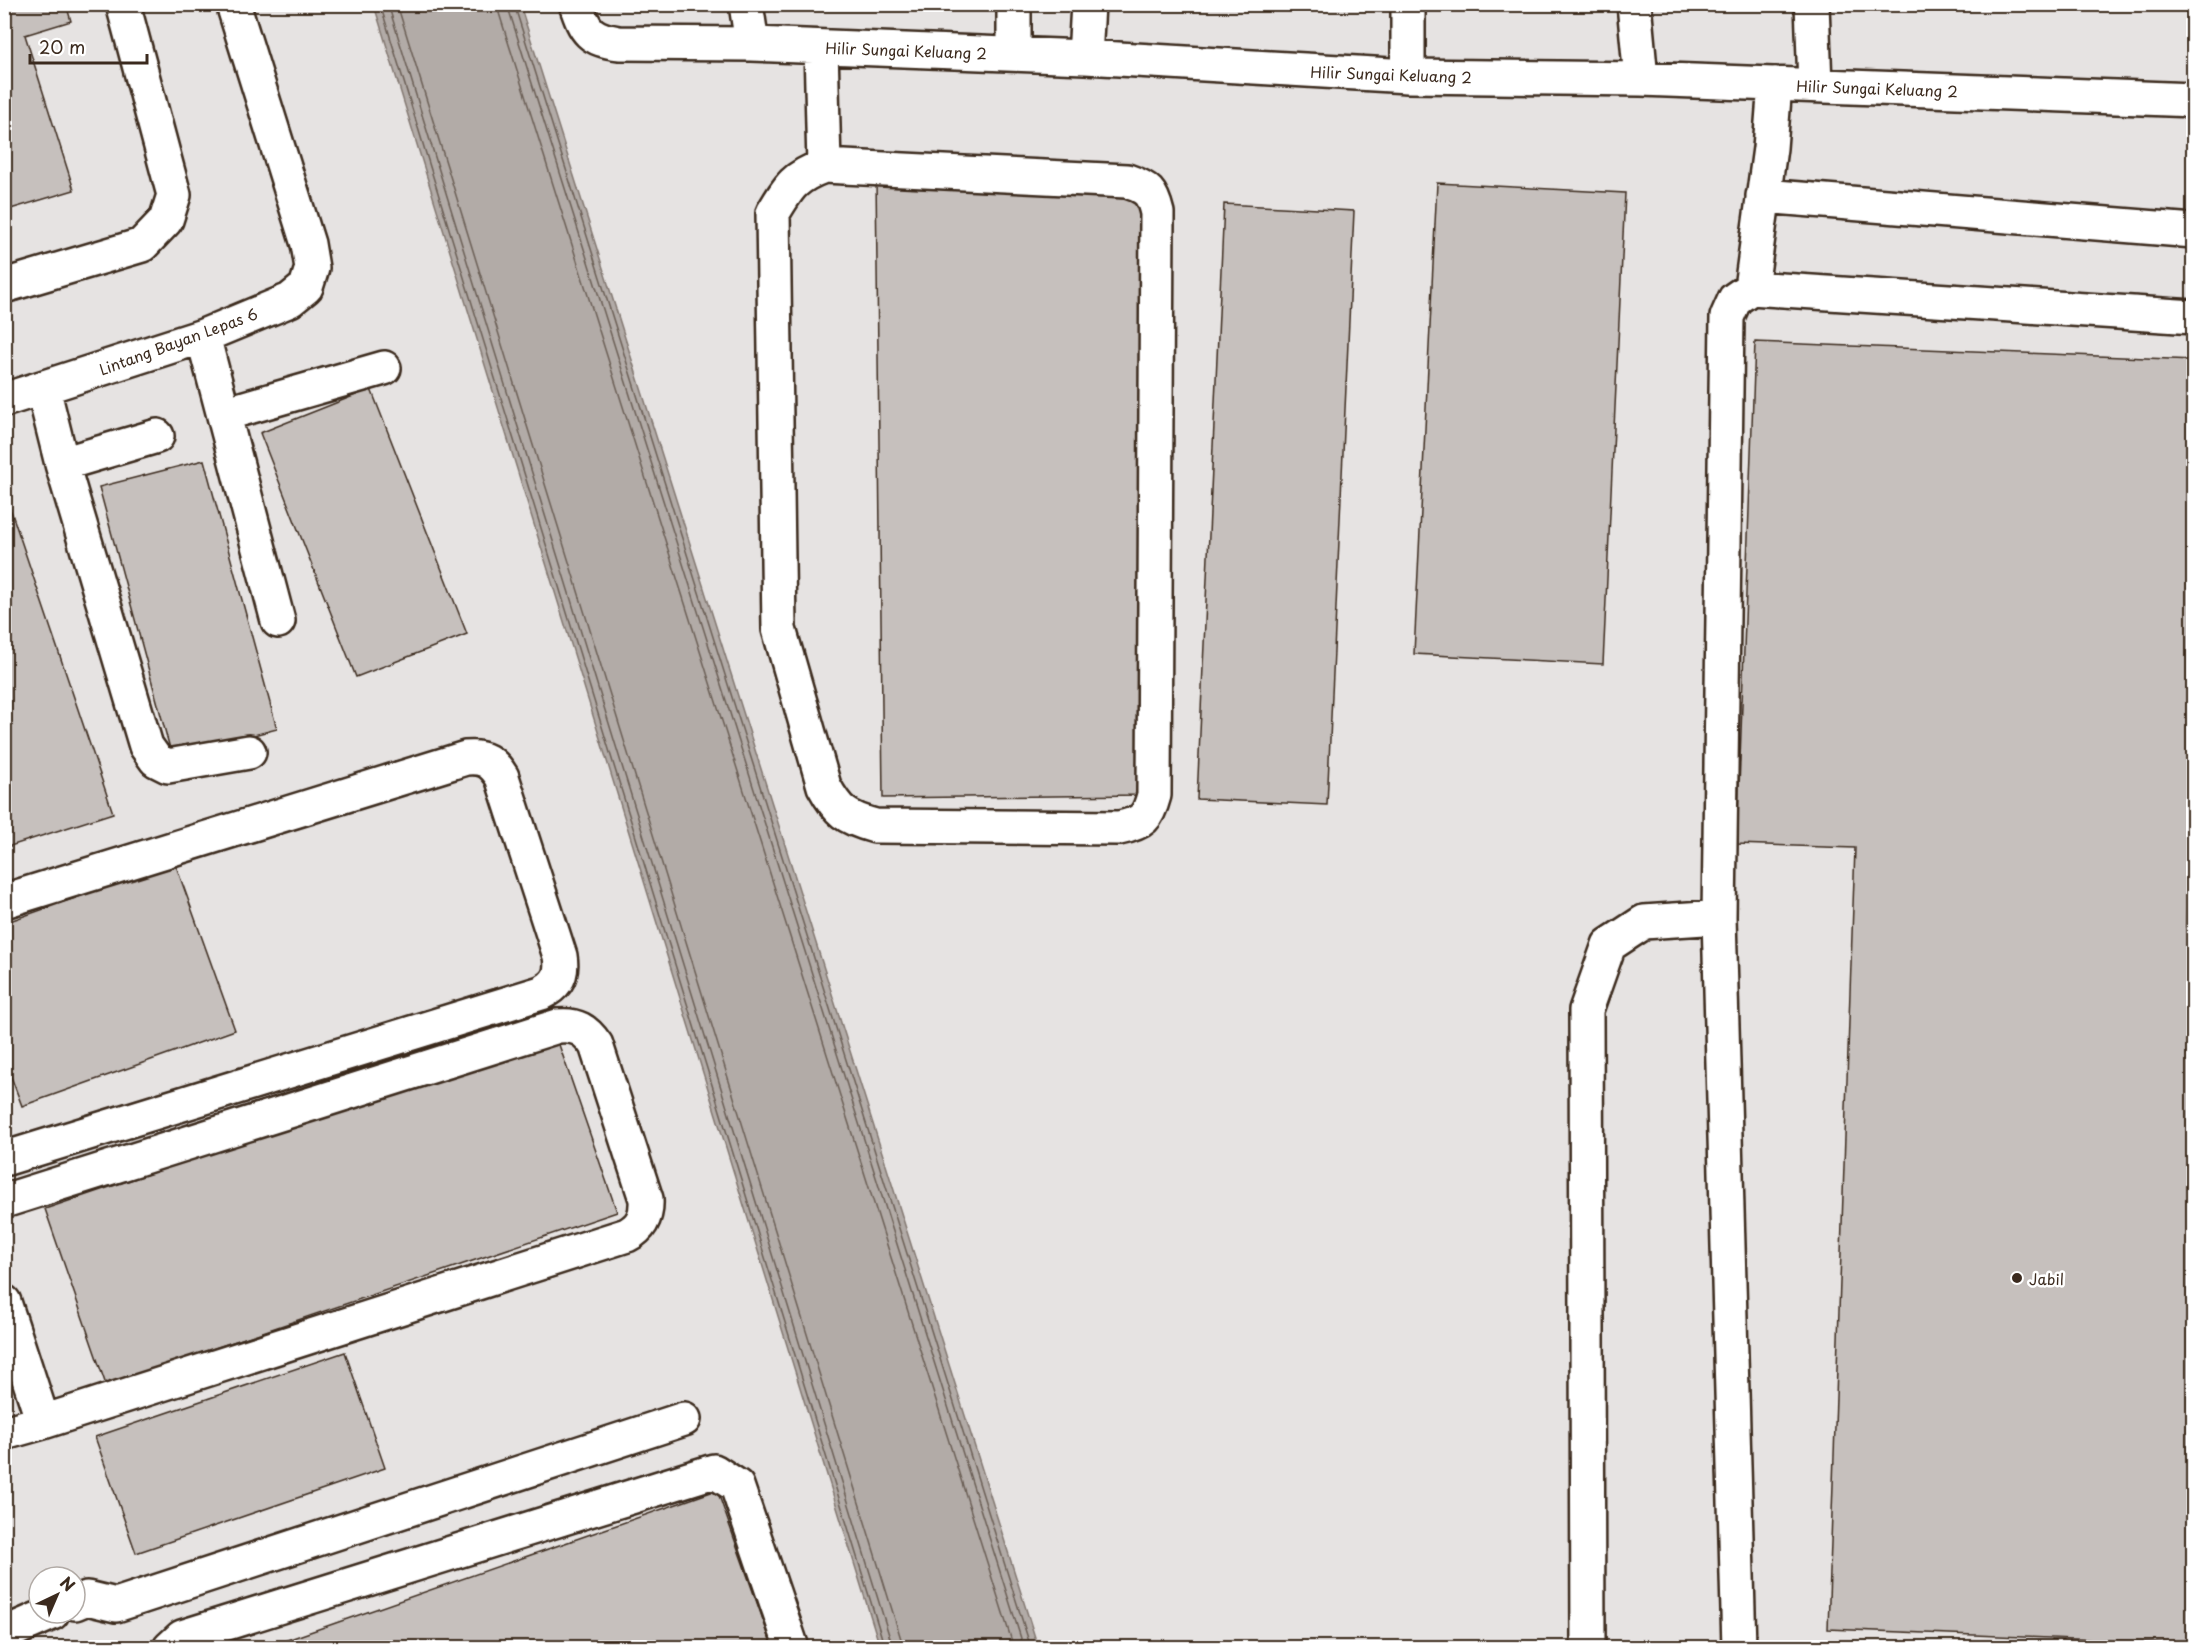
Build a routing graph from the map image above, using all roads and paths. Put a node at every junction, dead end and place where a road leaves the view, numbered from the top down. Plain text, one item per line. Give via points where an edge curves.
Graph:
1 (123, 4) edge
2 (233, 4) edge
3 (576, 4) edge
4 (746, 4) edge
5 (1014, 4) edge
6 (1088, 4) edge
7 (1408, 4) edge
8 (1634, 4) edge
9 (1812, 4) edge
10 (752, 44) junction
11 (821, 47) junction
12 (1014, 54) junction
13 (1085, 57) junction
14 (1408, 76) junction
15 (1641, 79) junction
16 (1775, 84) junction
17 (1815, 86) junction
18 (2193, 100) edge
19 (824, 166) junction
20 (1763, 196) junction
21 (2193, 231) edge
22 (4, 286) edge
23 (1750, 288) junction
24 (2193, 317) edge
25 (203, 336) junction
26 (384, 368) dead end
27 (43, 388) junction
28 (4, 400) edge
29 (224, 414) junction
30 (157, 436) dead end
31 (62, 464) junction
32 (278, 621) dead end
33 (249, 752) dead end
34 (4, 901) edge
35 (1719, 917) junction
36 (4, 1159) edge
37 (4, 1201) edge
38 (4, 1302) edge
39 (684, 1419) dead end
40 (43, 1422) junction
41 (4, 1433) edge
42 (87, 1598) edge
43 (27, 1624) edge
44 (4, 1634) edge
45 (171, 1647) edge
46 (792, 1647) edge
47 (1588, 1647) edge
48 (1739, 1647) edge

1 - 22 street via 174,195 166,220 142,245
2 - 25 street, Lintang Bayan Lepas 6 via 308,244 312,268 306,287 290,300
3 - 10 street, Hilir Sungai Keluang 2 via 591,35 619,44
4 - 10 street
5 - 12 street
6 - 13 street
7 - 14 street
8 - 15 street
9 - 17 street
10 - 11 street, Hilir Sungai Keluang 2
11 - 12 street, Hilir Sungai Keluang 2
11 - 19 street
12 - 13 street, Hilir Sungai Keluang 2
13 - 14 street, Hilir Sungai Keluang 2
14 - 15 street, Hilir Sungai Keluang 2
15 - 16 street, Hilir Sungai Keluang 2
16 - 17 street, Hilir Sungai Keluang 2
16 - 20 street
17 - 18 street, Hilir Sungai Keluang 2
19 - 19 street via 1127,181 1143,186 1153,198 1157,213 1154,795 1150,812 1137,824 1119,828 875,826 853,820 835,806 824,786 779,629 773,213 786,190 803,174
20 - 21 street
20 - 23 street
23 - 24 street
23 - 35 street via 1735,299 1727,317
25 - 27 street, Lintang Bayan Lepas 6
25 - 29 street
26 - 29 street
27 - 28 street, Lintang Bayan Lepas 6
27 - 31 street
29 - 32 street
30 - 31 street
31 - 33 street via 146,746 156,760 168,766
34 - 36 street via 477,757 488,760 502,777 562,968 559,979 542,993
35 - 47 street via 1644,922 1609,945 1586,1010
35 - 48 street
37 - 40 street via 569,1025 580,1028 596,1045 646,1199 643,1221 627,1235
38 - 40 street
39 - 42 street via 116,1605
40 - 41 street
43 - 44 street
45 - 46 street via 182,1637 714,1471 737,1486

